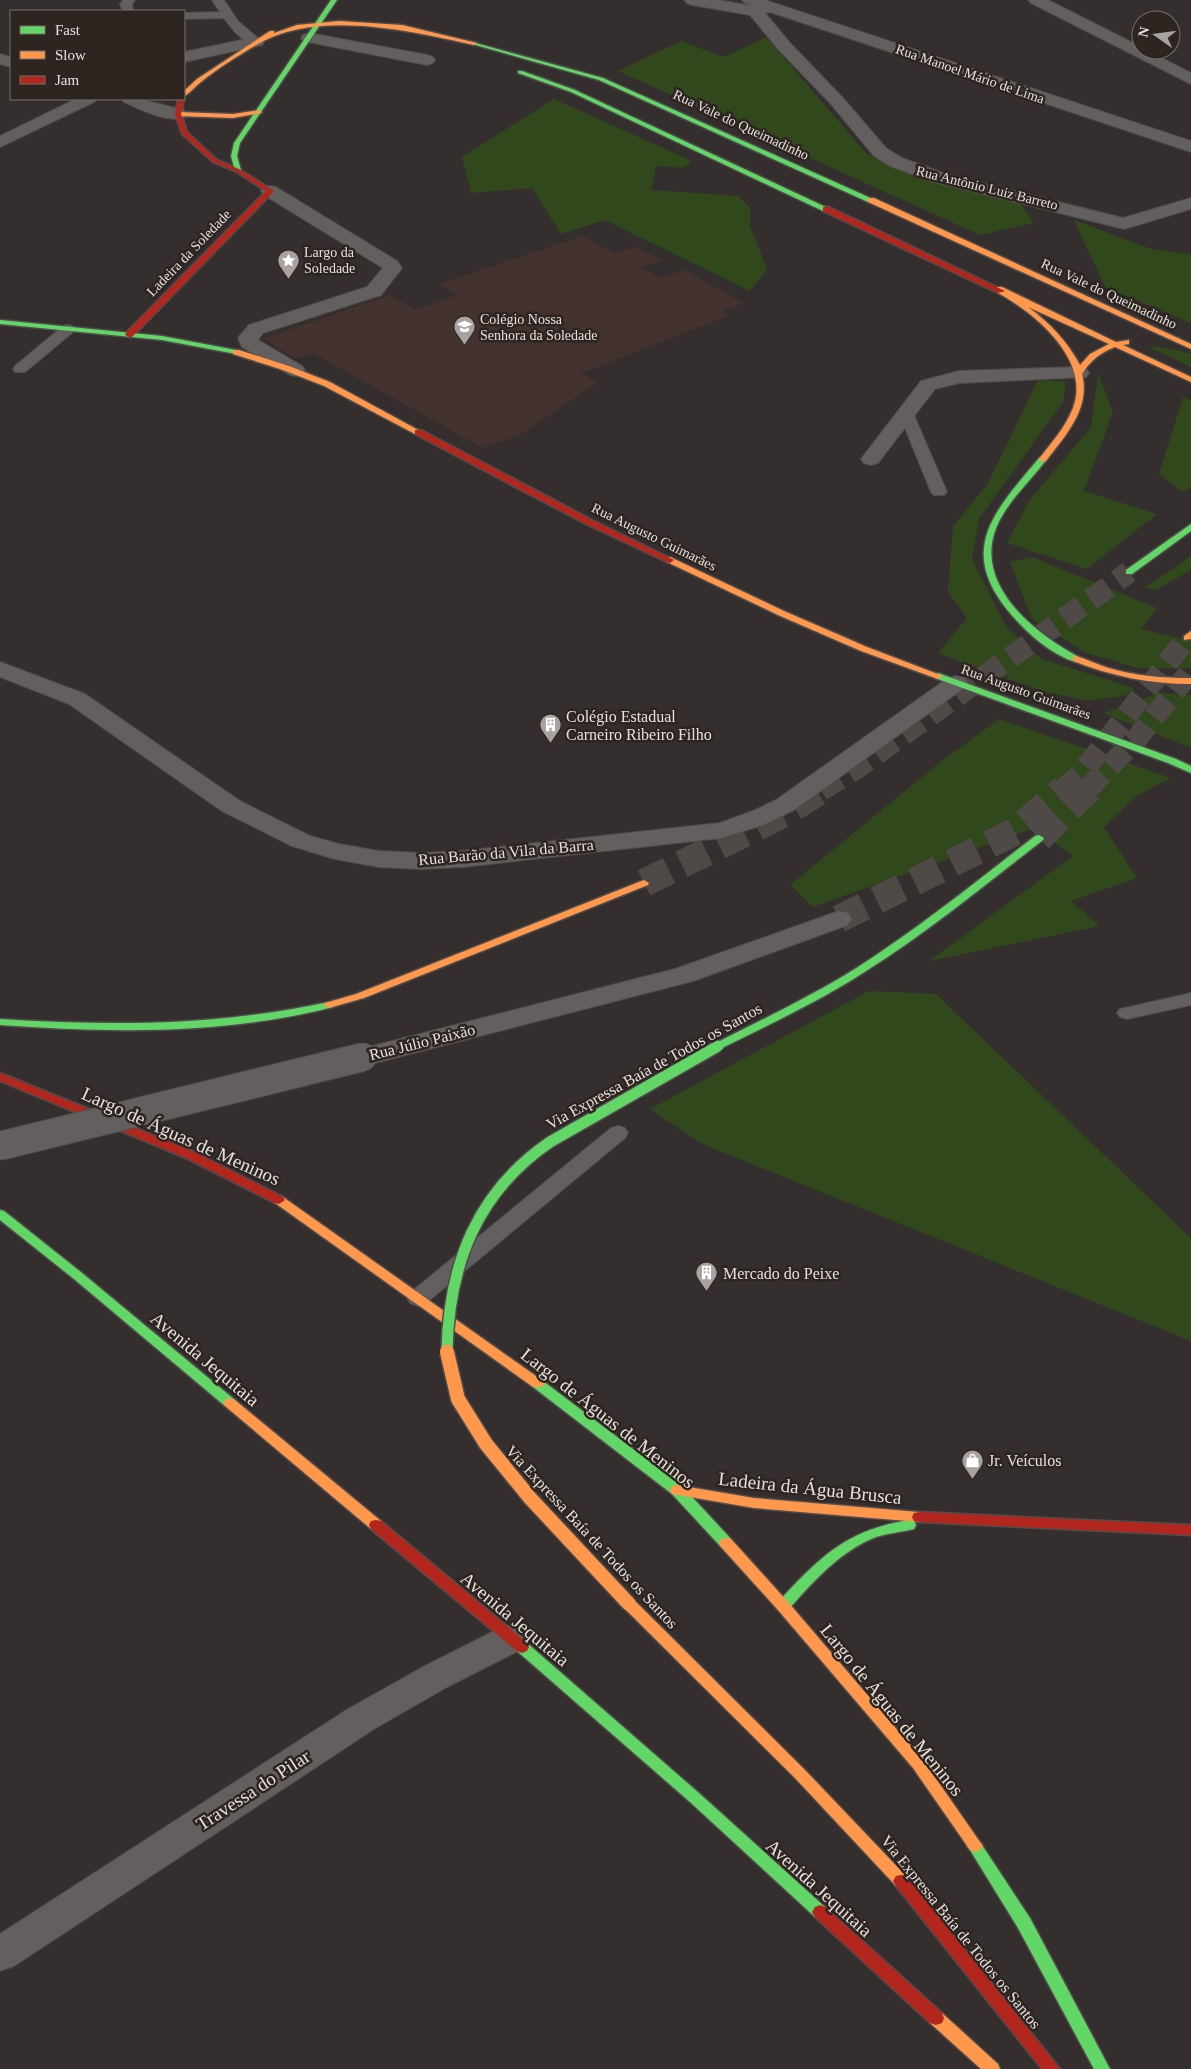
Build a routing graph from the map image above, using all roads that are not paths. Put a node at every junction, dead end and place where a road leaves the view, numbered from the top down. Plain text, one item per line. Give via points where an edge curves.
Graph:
1 (218, 0) edge
2 (334, 0) edge
3 (692, 0) edge
4 (797, 0) edge
5 (1036, 0) edge
6 (348, 6) edge
7 (758, 6) edge
8 (305, 13) dead end
9 (226, 15) junction
10 (185, 16) edge
11 (317, 24) junction
12 (402, 27) junction
13 (396, 39) dead end
14 (256, 42) junction
15 (295, 45) junction
16 (185, 46) edge
17 (185, 57) edge
18 (427, 60) dead end
19 (513, 70) dead end
20 (1191, 79) edge
21 (185, 93) edge
22 (86, 100) edge
23 (133, 100) edge
24 (180, 106) edge
25 (259, 112) junction
26 (0, 142) edge
27 (1191, 147) edge
28 (237, 170) junction
29 (270, 191) junction
30 (1191, 203) edge
31 (999, 289) junction
32 (0, 322) edge
33 (68, 329) junction
34 (129, 335) junction
35 (1136, 342) dead end
36 (1152, 342) dead end
37 (1116, 345) junction
38 (1190, 347) edge
39 (20, 369) dead end
40 (295, 370) junction
41 (1079, 373) junction
42 (1191, 380) edge
43 (906, 413) junction
44 (870, 459) dead end
45 (938, 492) dead end
46 (1191, 527) edge
47 (1129, 572) tunnel mouth
48 (0, 669) edge
49 (1191, 680) edge
50 (956, 683) junction
51 (1172, 761) junction
52 (1191, 766) edge
53 (1191, 770) edge
54 (1039, 838) tunnel mouth
55 (644, 883) tunnel mouth
56 (839, 919) tunnel mouth
57 (1191, 999) edge
58 (1127, 1013) dead end
59 (0, 1022) edge
60 (0, 1076) edge
61 (618, 1133) dead end
62 (0, 1146) edge
63 (0, 1214) edge
64 (418, 1298) junction
65 (677, 1490) junction
66 (940, 1519) junction
67 (1191, 1530) edge
68 (783, 1606) junction
69 (512, 1638) junction
70 (0, 1954) edge
71 (992, 2069) edge
72 (1052, 2069) edge
73 (1102, 2069) edge

1 - 9 lane
2 - 11 main road
3 - 7 street, Rua Manoel Mário de Lima
4 - 7 street
5 - 20 street
6 - 12 main road
7 - 27 street, Rua Manoel Mário de Lima
7 - 30 street, Rua Antônio Luiz Barreto via 784,46 880,152 902,165 940,178 1124,224
8 - 14 main road
9 - 10 lane
9 - 14 lane via 239,31
11 - 12 main road, Rua Vale do Queimadinho
11 - 14 main road, Rua Vale do Queimadinho via 282,31
11 - 15 main road
12 - 38 main road, Rua Vale do Queimadinho via 528,57 601,79
13 - 15 main road via 348,33 321,35
14 - 15 main road
14 - 16 street
14 - 17 street
14 - 21 main road
15 - 18 street
15 - 25 main road
19 - 31 main road via 573,91
22 - 26 street
23 - 24 street via 154,108
24 - 25 main road via 233,116
24 - 28 main road via 184,133 215,161
25 - 28 main road via 233,150
28 - 29 main road
29 - 34 main road, Ladeira da Soledade
29 - 40 street via 392,268 374,291 251,332 250,343
31 - 37 main road
31 - 41 main road via 1053,330 1069,350
32 - 33 main road, Rua Augusto Guimarães
33 - 34 main road, Rua Augusto Guimarães
33 - 39 lane
34 - 40 main road, Rua Augusto Guimarães via 215,347
35 - 37 main road
36 - 38 main road
37 - 41 main road via 1092,354
37 - 42 main road
40 - 50 main road, Rua Augusto Guimarães via 710,581 864,649
41 - 43 street via 959,377 928,385
41 - 49 main road via 1080,396 1073,415 1060,438 1006,505 992,532 987,547 992,575 1004,603 1024,626 1072,658 1123,675 1165,681
43 - 44 street
43 - 45 lane
46 - 47 main road
48 - 50 street, Rua Barão da Vila da Barra via 77,699 231,806 302,841 379,859 421,861 705,832 748,823 785,805
50 - 51 main road, Rua Augusto Guimarães
51 - 52 main road
51 - 53 main road
54 - 72 main road, Via Expressa Baía de Todos os Santos, bridge via 957,903 880,957 562,1134 520,1165 490,1199 465,1242 446,1321 448,1358 458,1400 486,1444 530,1498 629,1604 895,1873
55 - 59 main road via 360,996 315,1008 233,1023 160,1028
56 - 62 street, Rua Júlio Paixão, bridge via 684,975
57 - 58 lane
60 - 64 main road, Largo de Águas de Meninos via 190,1156 278,1199
61 - 64 lane
63 - 69 main road, Avenida Jequitaia
64 - 65 main road, Largo de Águas de Meninos via 517,1368
65 - 66 main road, Ladeira da Água Brusca via 754,1503
65 - 68 main road, Largo de Águas de Meninos
66 - 67 main road, Ladeira da Água Brusca
66 - 68 main road, Ladeira da Água Brusca via 878,1530 845,1548 816,1571
68 - 73 main road, Largo de Águas de Meninos via 918,1764 989,1866 1024,1923
69 - 70 street, Travessa do Pilar via 361,1719
69 - 71 main road, Avenida Jequitaia via 695,1798

